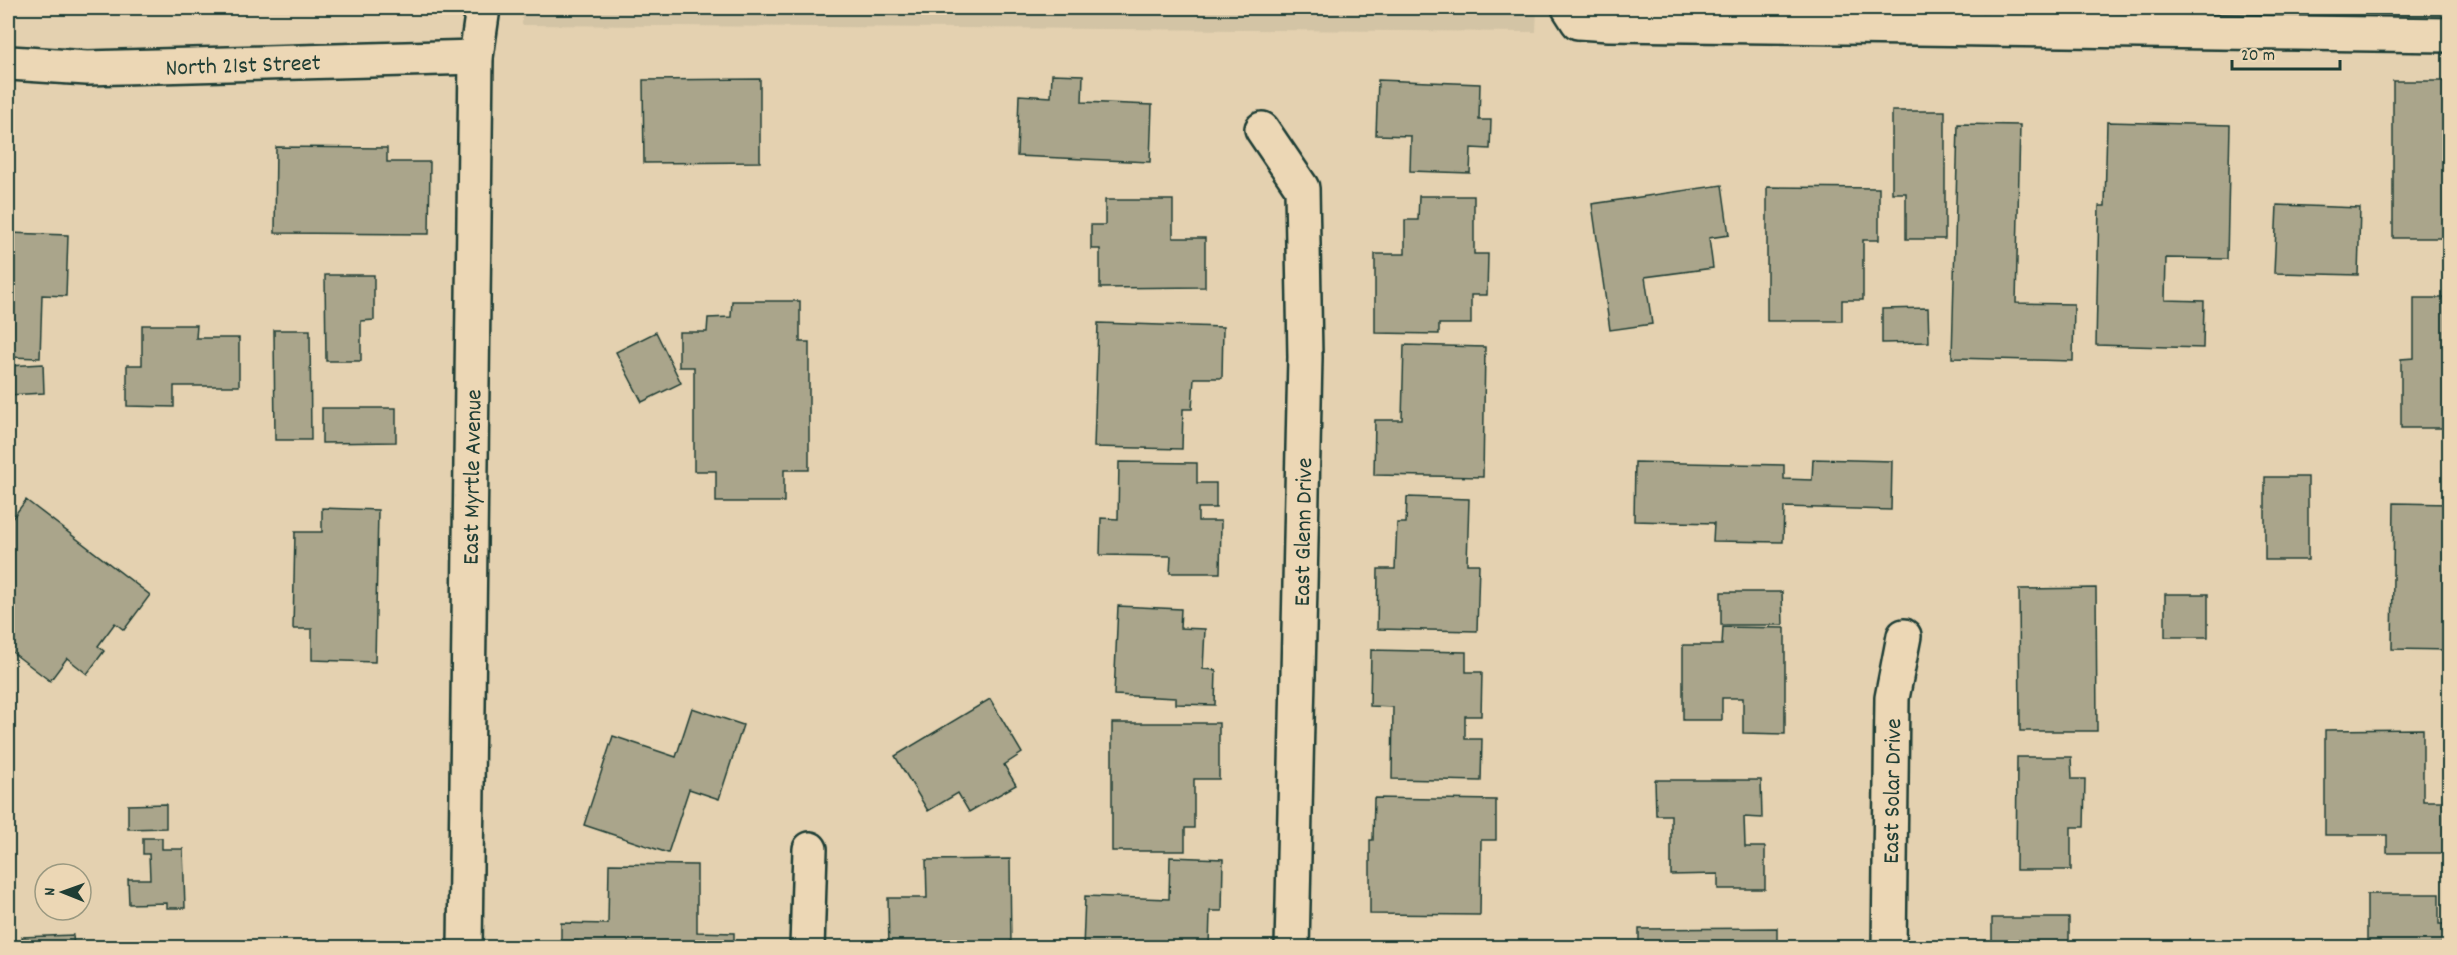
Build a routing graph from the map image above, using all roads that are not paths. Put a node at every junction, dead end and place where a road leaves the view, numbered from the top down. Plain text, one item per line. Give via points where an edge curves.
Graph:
1 (483, 8) edge
2 (1573, 15) edge
3 (2074, 19) edge
4 (2450, 35) edge
5 (476, 57) junction
6 (10, 63) dead end
7 (1262, 129) dead end
8 (1904, 636) dead end
9 (810, 849) dead end
10 (465, 948) edge
11 (807, 948) edge
12 (1292, 948) edge
13 (1889, 948) edge

1 - 5 street, East Myrtle Avenue
2 - 3 street
3 - 4 street
5 - 6 street, North 21st Street via 87,68
5 - 10 street, East Myrtle Avenue
7 - 12 street, East Glenn Drive via 1302,188 1305,357
8 - 13 street, East Solar Drive via 1892,698
9 - 11 street

